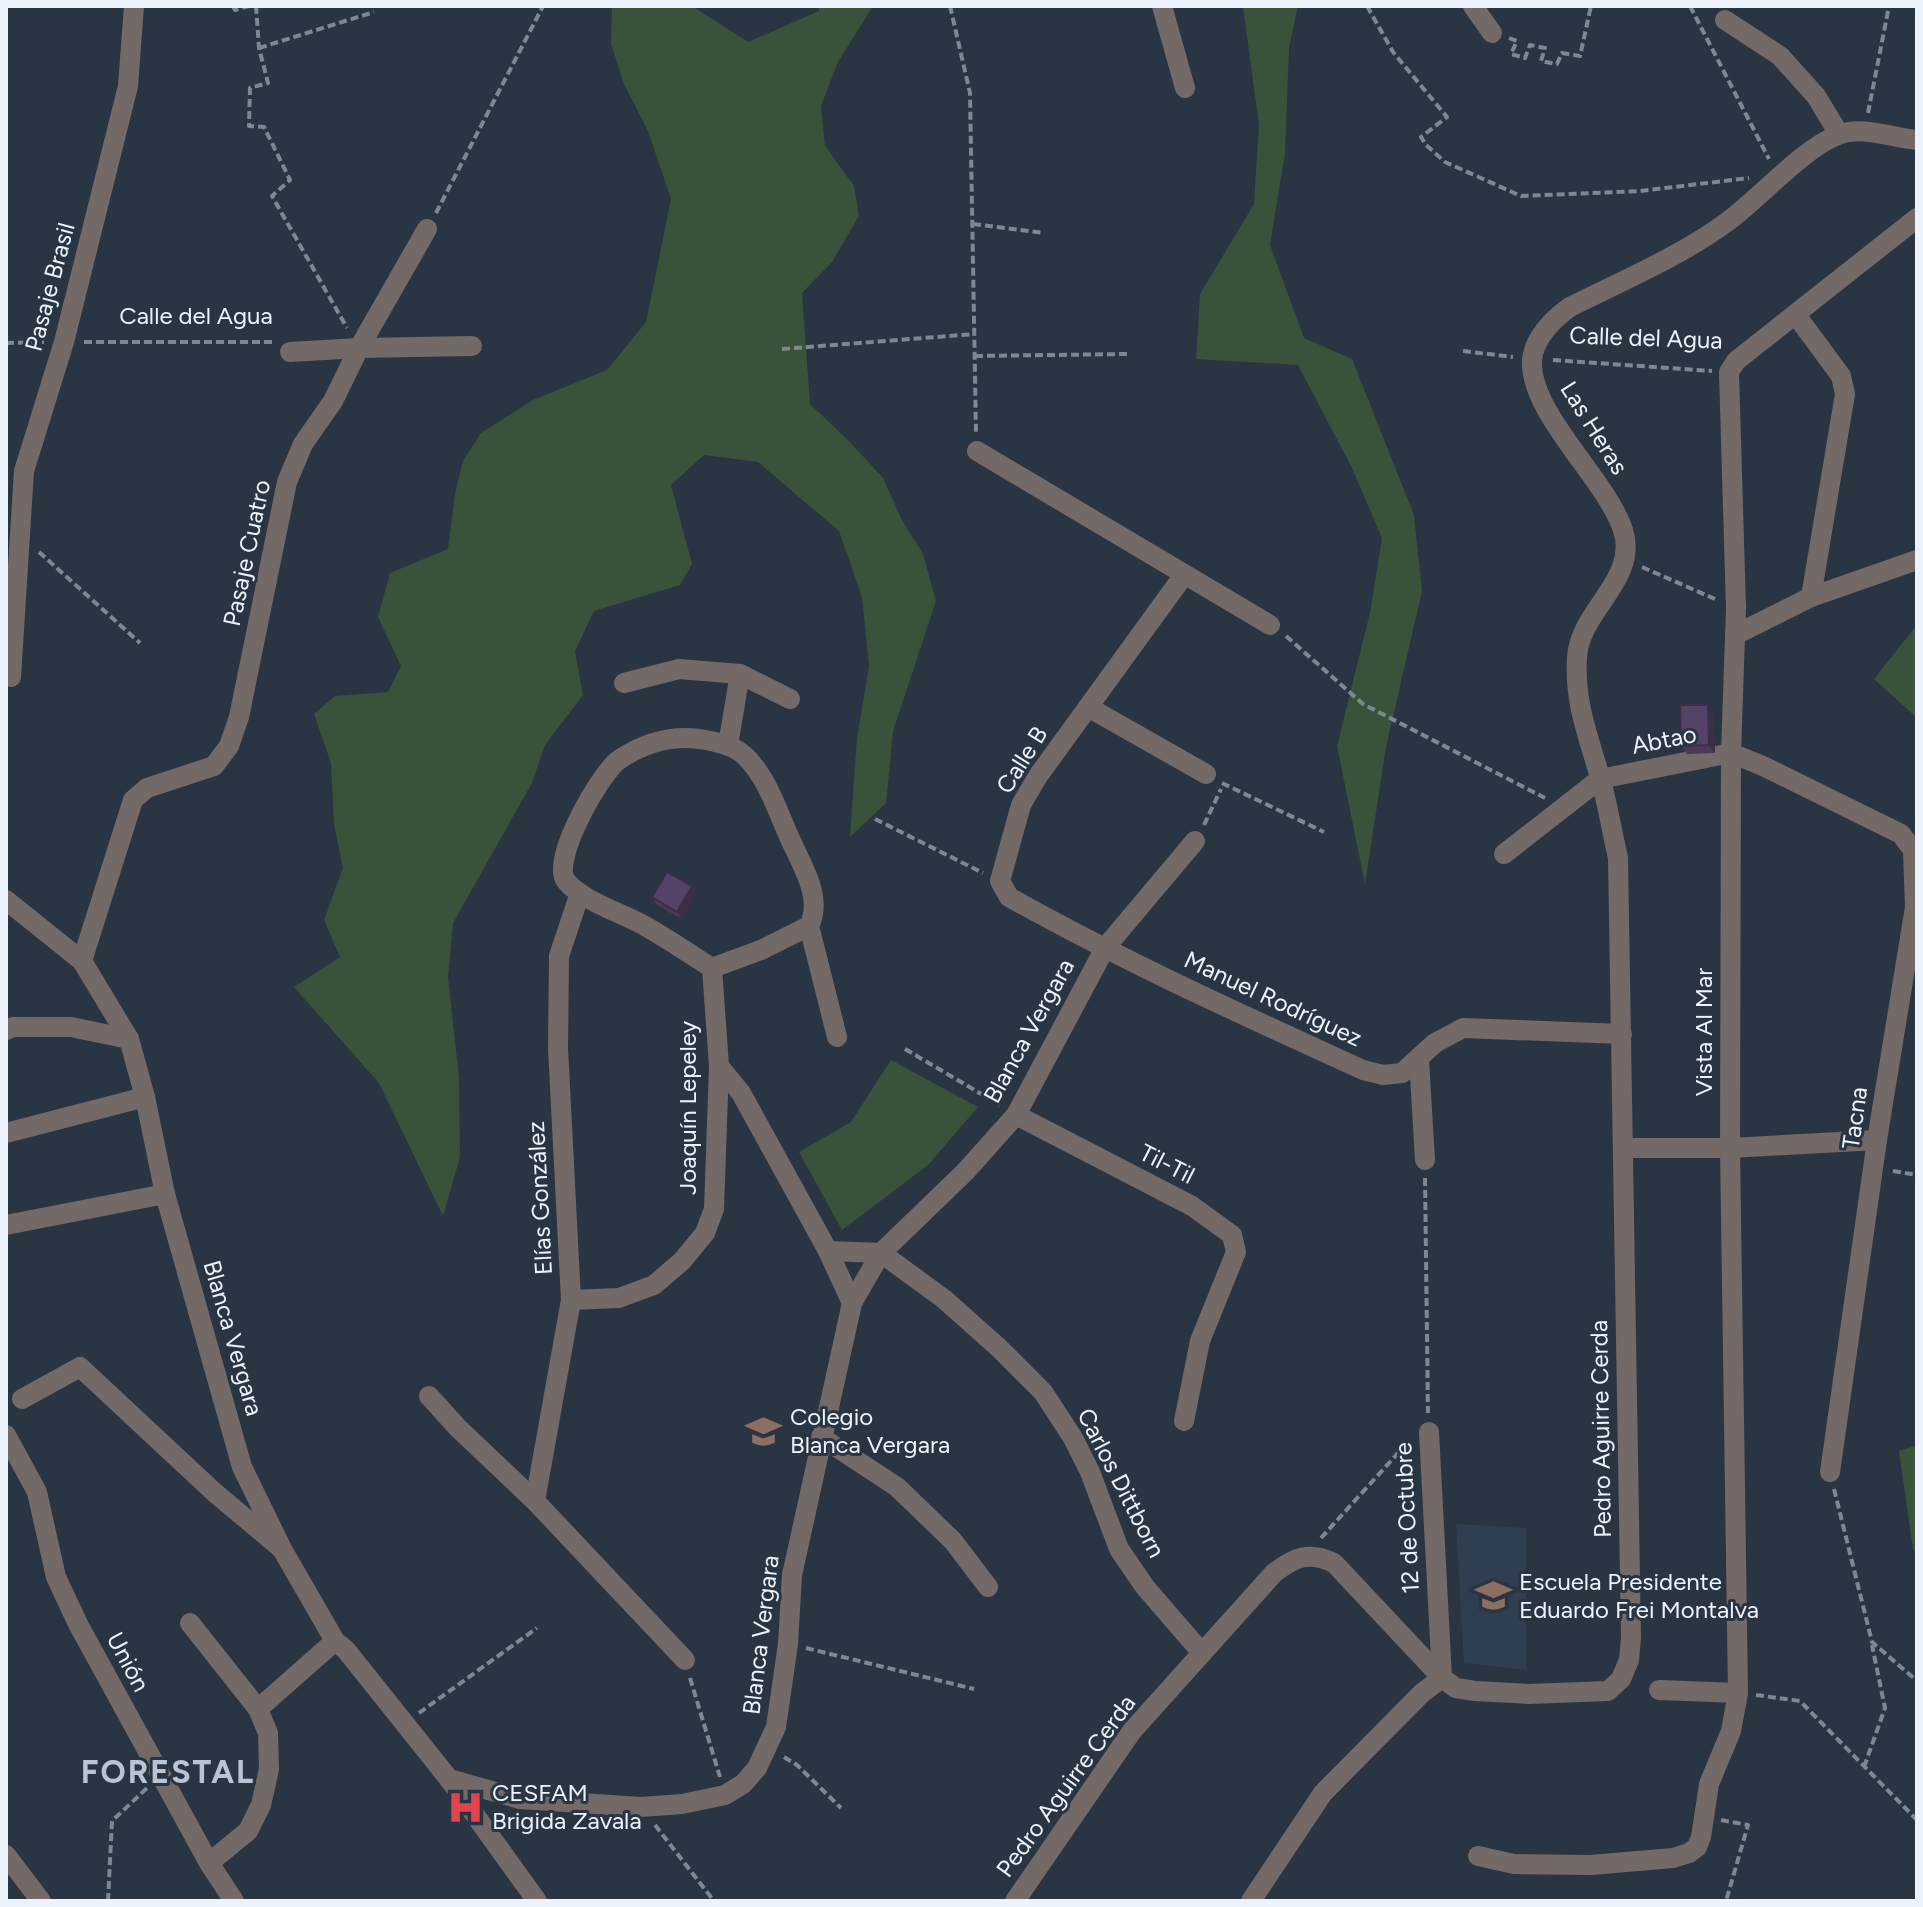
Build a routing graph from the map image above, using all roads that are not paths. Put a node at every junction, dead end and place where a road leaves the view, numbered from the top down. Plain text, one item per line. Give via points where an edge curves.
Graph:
1 (134, 6) edge
2 (1162, 6) edge
3 (1473, 6) edge
4 (1725, 20) dead end
5 (1492, 33) road end
6 (1185, 88) dead end
7 (1839, 134) junction
8 (1917, 140) edge
9 (1917, 218) edge
10 (427, 229) road end
11 (1796, 315) junction
12 (472, 346) dead end
13 (359, 348) junction
14 (290, 352) road end
15 (1729, 372) joint
16 (977, 451) road end
17 (1917, 560) edge
18 (1184, 575) junction
19 (1811, 597) junction
20 (1270, 625) road end
21 (1735, 635) junction
22 (740, 674) junction
23 (11, 677) dead end
24 (624, 683) dead end
25 (790, 699) dead end
26 (1088, 707) junction
27 (728, 745) junction
28 (1731, 753) junction
29 (1215, 779) road end
30 (1600, 779) junction
31 (1848, 806) joint
32 (1195, 841) road end
33 (1504, 854) dead end
34 (580, 893) junction
35 (6, 900) edge
36 (809, 926) junction
37 (1105, 948) junction
38 (82, 961) junction
39 (712, 968) junction
40 (6, 1030) edge
41 (1622, 1034) junction
42 (837, 1037) dead end
43 (129, 1039) junction
44 (1419, 1060) junction
45 (719, 1066) junction
46 (145, 1097) junction
47 (1016, 1115) junction
48 (6, 1133) edge
49 (1877, 1140) junction
50 (1623, 1148) junction
51 (1730, 1148) junction
52 (1425, 1160) road end
53 (165, 1194) junction
54 (6, 1225) edge
55 (828, 1251) junction
56 (881, 1253) junction
57 (571, 1300) junction
58 (852, 1303) junction
59 (429, 1396) dead end
60 (22, 1399) dead end
61 (1184, 1421) dead end
62 (1429, 1432) road end
63 (6, 1435) edge
64 (821, 1437) junction
65 (1830, 1472) road end
66 (535, 1501) junction
67 (282, 1549) junction
68 (988, 1587) dead end
69 (190, 1623) dead end
70 (335, 1641) junction
71 (1202, 1653) junction
72 (685, 1660) road end
73 (1442, 1678) junction
74 (1659, 1690) dead end
75 (1738, 1693) junction
76 (258, 1709) junction
77 (449, 1779) junction
78 (6, 1855) edge
79 (1478, 1856) dead end
80 (209, 1863) junction
81 (529, 1899) edge
82 (41, 1901) edge
83 (234, 1901) edge
84 (1015, 1901) edge
85 (1251, 1901) edge

1 - 23 street, Pasaje Brasil via 128,86 64,342 24,471
2 - 6 street
3 - 5 street
4 - 7 street via 1780,56 1816,96
7 - 8 street via 1864,131
7 - 30 street, Las Heras via 1726,223 1570,307 1553,320 1536,348 1534,376 1548,408 1622,526 1626,541 1625,560 1586,626 1577,654 1583,727
9 - 11 street, Calle del Agua
10 - 13 street, Pasaje Cuatro
11 - 15 street, Calle del Agua
11 - 19 street via 1841,376 1845,394
12 - 13 street, Calle del Agua
13 - 14 street, Calle del Agua
13 - 38 street, Pasaje Cuatro via 287,482 229,746 214,766 147,788 133,800
15 - 21 street, Vista Al Mar
16 - 18 street
17 - 19 street
18 - 20 street
18 - 26 street, Calle B
19 - 21 street
21 - 28 street, Vista Al Mar
22 - 24 street via 679,669
22 - 25 street
22 - 27 street
26 - 29 street
26 - 37 street, Calle B via 1021,805 1000,881 1009,897
27 - 34 street via 672,738 645,744 616,761 596,788 564,854 564,879
27 - 36 street via 759,771 803,867 815,903
28 - 30 street, Abtao
28 - 31 street, Abtao
28 - 51 street, Vista Al Mar
30 - 33 street, Abtao
30 - 41 street, Pedro Aguirre Cerda via 1618,858
31 - 49 street, Tacna via 1901,834 1913,850 1915,865 1915,907
32 - 37 street, Blanca Vergara
34 - 39 street
34 - 57 street, Elías González via 559,956 558,1048
35 - 38 street, Blanca Vergara
36 - 39 street
36 - 42 street
37 - 44 street, Manuel Rodríguez via 1363,1070 1402,1073
37 - 47 street, Blanca Vergara
38 - 43 street, Blanca Vergara
39 - 45 street, Joaquín Lepeley
40 - 43 street via 71,1027
41 - 44 street via 1463,1028 1435,1043
41 - 50 street, Pedro Aguirre Cerda
43 - 46 street, Blanca Vergara
44 - 52 street
45 - 55 street via 741,1093
45 - 57 street, Joaquín Lepeley via 714,1209 705,1233 654,1285 619,1298
46 - 48 street
46 - 53 street, Blanca Vergara
47 - 56 street, Blanca Vergara
47 - 61 street, Til-Til via 1192,1206 1232,1235 1236,1252 1200,1341
49 - 51 street
49 - 65 street, Tacna
50 - 51 street
50 - 73 street, Pedro Aguirre Cerda via 1629,1660 1621,1679 1608,1691 1475,1691 1456,1688
51 - 75 street, Vista Al Mar
53 - 54 street
53 - 67 street, Blanca Vergara via 242,1467
55 - 56 street
55 - 58 street
56 - 58 street, Blanca Vergara
56 - 71 street, Carlos Dittborn via 944,1299 1043,1392 1090,1472 1119,1549
57 - 66 street, Elías González
58 - 64 street, Blanca Vergara
59 - 66 street
60 - 67 street via 80,1367
62 - 73 street, 12 de Octubre
63 - 80 street, Unión via 37,1492 56,1577 78,1624
64 - 68 street via 897,1487 953,1541
64 - 77 street, Blanca Vergara via 792,1575 780,1703 769,1747 743,1784 725,1795 641,1807 520,1799
66 - 72 street
67 - 70 street, Blanca Vergara
69 - 76 street
70 - 76 street
70 - 77 street, Blanca Vergara
71 - 73 street, Pedro Aguirre Cerda via 1274,1573 1305,1554 1334,1563
71 - 84 street, Pedro Aguirre Cerda via 1132,1731
73 - 85 street via 1323,1793
74 - 75 street
75 - 79 street, Vista Al Mar via 1731,1731 1709,1784 1701,1837 1689,1853 1591,1865 1514,1864
76 - 80 street via 268,1733 269,1769 261,1805 248,1831
77 - 81 street
78 - 82 street
80 - 83 street, Unión

